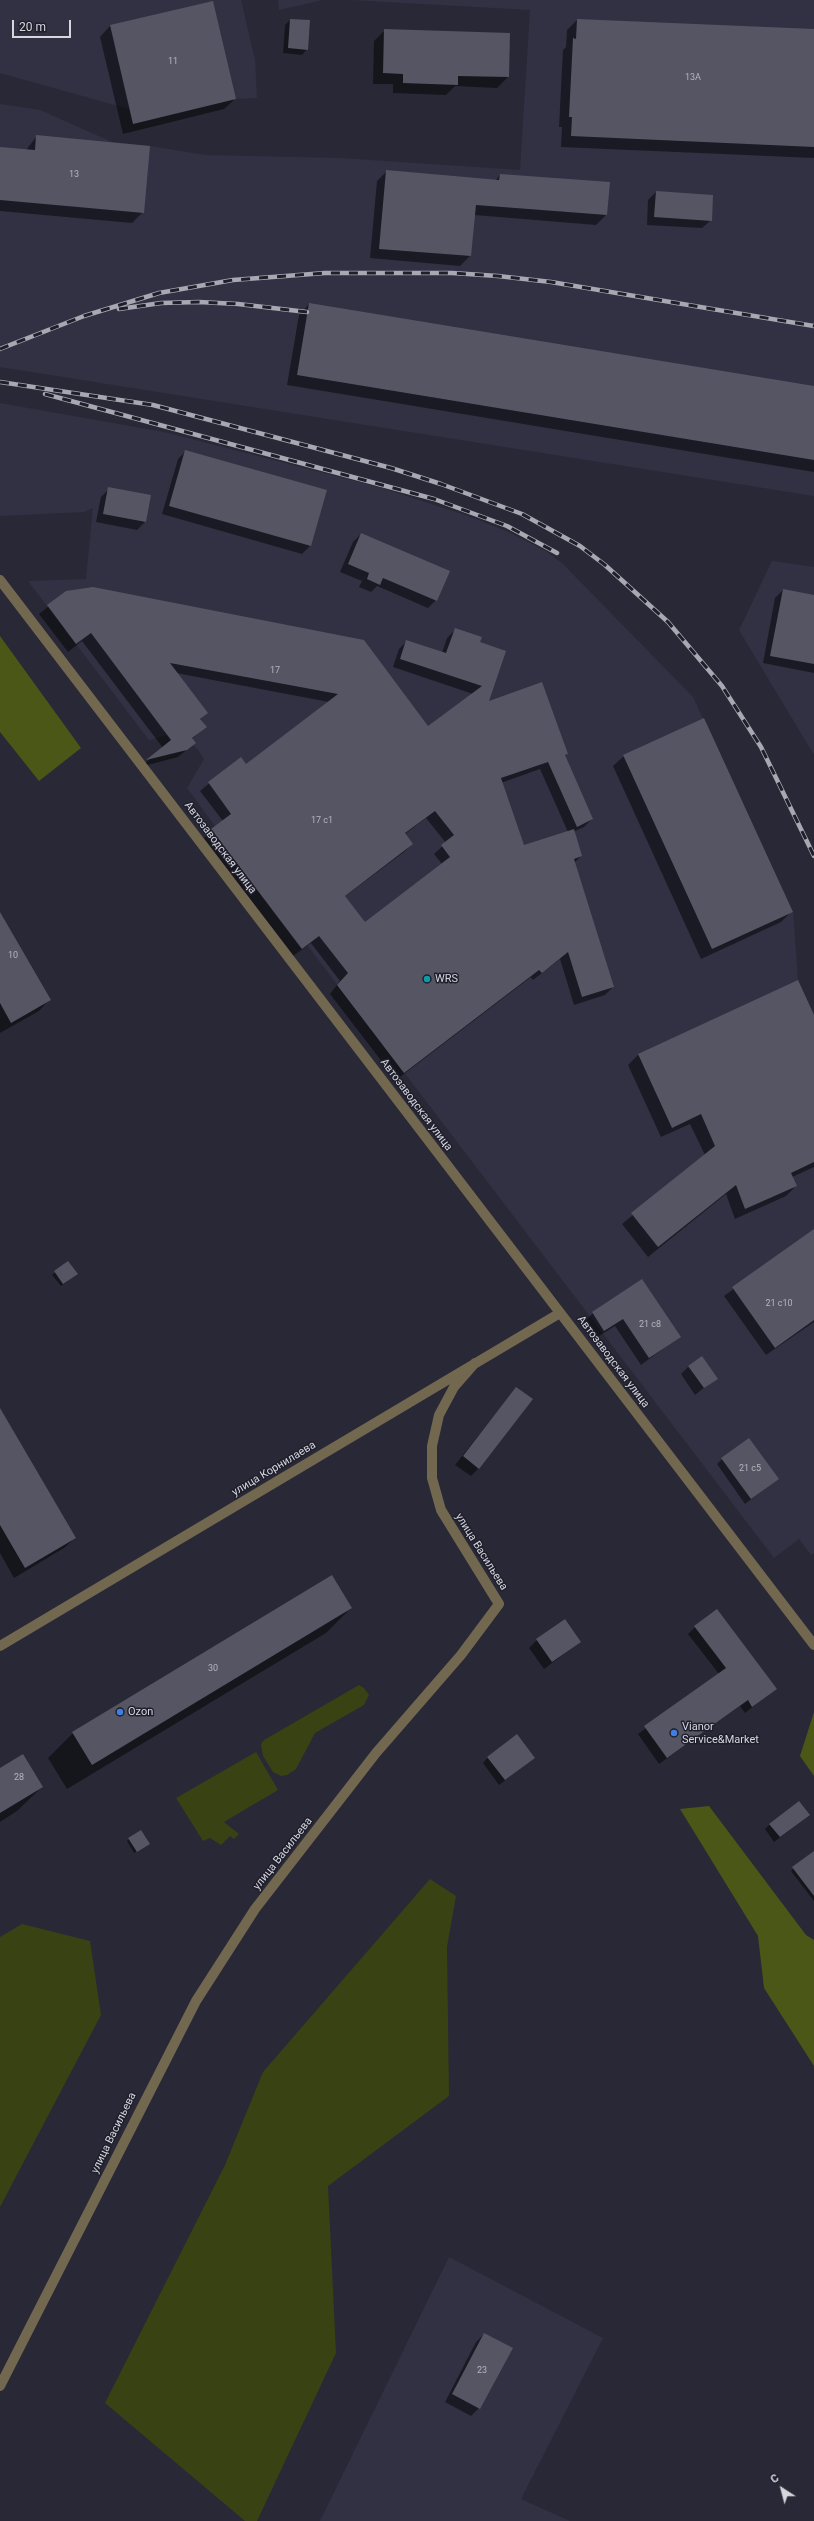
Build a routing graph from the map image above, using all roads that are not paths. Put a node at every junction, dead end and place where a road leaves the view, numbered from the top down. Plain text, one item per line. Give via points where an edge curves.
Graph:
1 (0, 580) edge
2 (560, 1313) junction
3 (475, 1363) junction
4 (814, 1644) edge
5 (0, 1646) edge
6 (0, 2386) edge

1 - 2 street, Автозаводская улица
2 - 3 street, улица Корнилаева
2 - 4 street, Автозаводская улица
3 - 5 street, улица Корнилаева
3 - 6 street, улица Васильева via 454,1387 439,1415 432,1446 432,1478 441,1510 499,1604 461,1655 376,1753 246,1922 196,2001 161,2067

